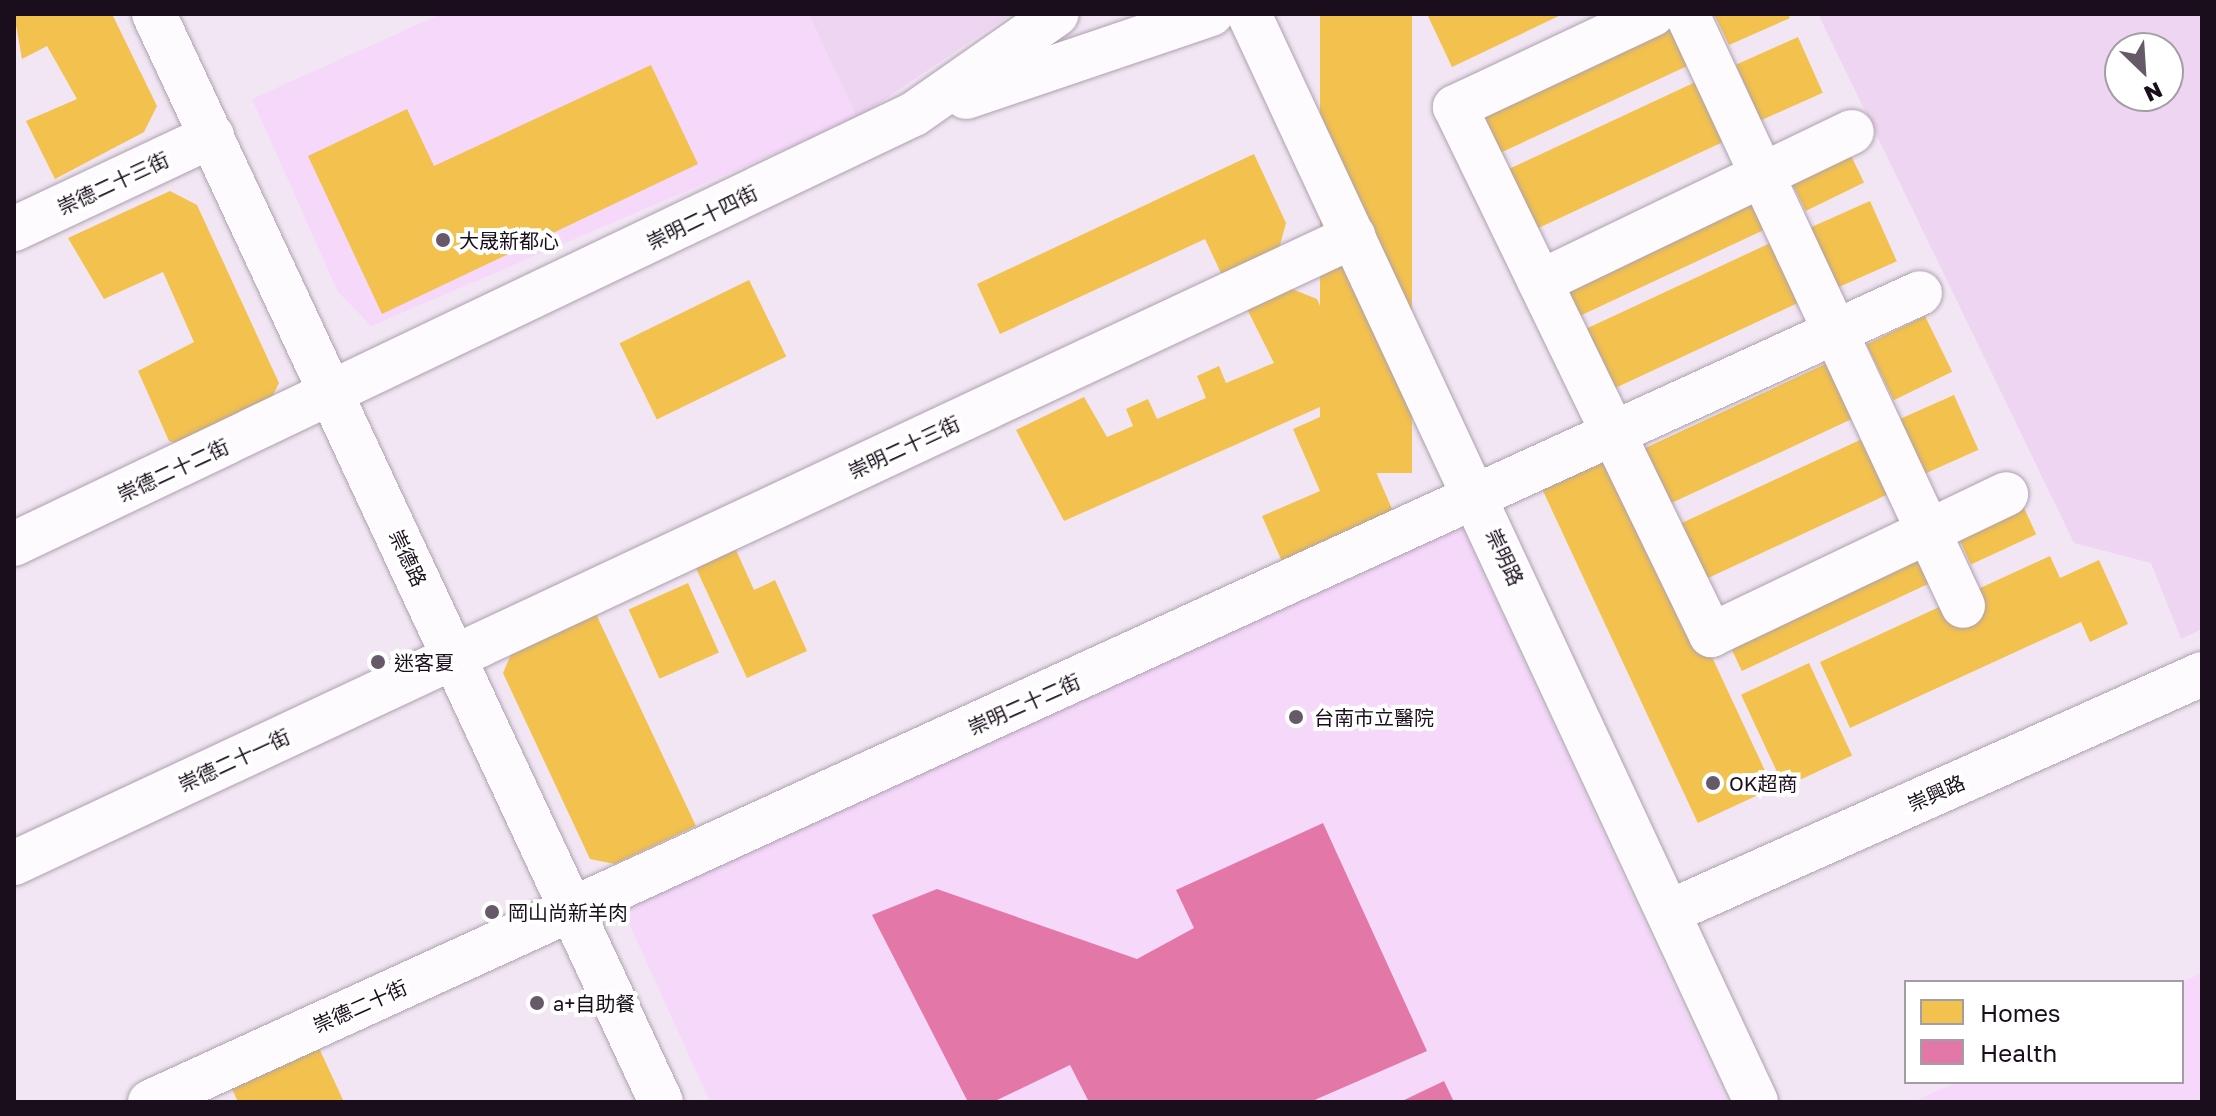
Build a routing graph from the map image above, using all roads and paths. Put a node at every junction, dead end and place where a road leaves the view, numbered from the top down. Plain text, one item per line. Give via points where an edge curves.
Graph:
1 (154, 14) edge
2 (1057, 14) edge
3 (1211, 14) edge
4 (1249, 14) edge
5 (1653, 14) edge
6 (1687, 14) edge
7 (914, 114) junction
8 (1852, 132) dead end
9 (212, 136) junction
10 (1764, 173) junction
11 (14, 229) edge
12 (1354, 236) junction
13 (1540, 282) junction
14 (1920, 293) dead end
15 (1837, 332) junction
16 (333, 396) junction
17 (1614, 435) junction
18 (2006, 494) dead end
19 (1478, 497) junction
20 (1929, 531) junction
21 (14, 544) edge
22 (1963, 606) dead end
23 (454, 657) junction
24 (2202, 674) edge
25 (14, 863) edge
26 (570, 911) junction
27 (1669, 912) junction
28 (150, 1102) edge
29 (661, 1102) edge
30 (1756, 1102) edge

1 - 9 street, 崇德路
2 - 7 street, 崇明二十四街
3 - 7 street
4 - 12 street, 崇明路
5 - 13 street via 1455,107
6 - 10 street
7 - 16 street, 崇明二十四街
8 - 10 street
9 - 11 street, 崇德二十三街
9 - 16 street, 崇德路
10 - 13 street
10 - 15 street
12 - 19 street, 崇明路
12 - 23 street, 崇明二十三街
13 - 17 street
14 - 15 street, 崇明二十二街
15 - 17 street, 崇明二十二街
15 - 20 street
16 - 21 street, 崇德二十二街
16 - 23 street, 崇德路
17 - 19 street, 崇明二十二街
17 - 20 street via 1711,635
18 - 20 street
19 - 26 street, 崇明二十二街
19 - 27 street, 崇明路
20 - 22 street
23 - 25 street, 崇德二十一街
23 - 26 street, 崇德路
24 - 27 street, 崇興路
26 - 28 street, 崇德二十街
26 - 29 street, 崇德路
27 - 30 street, 崇明路

